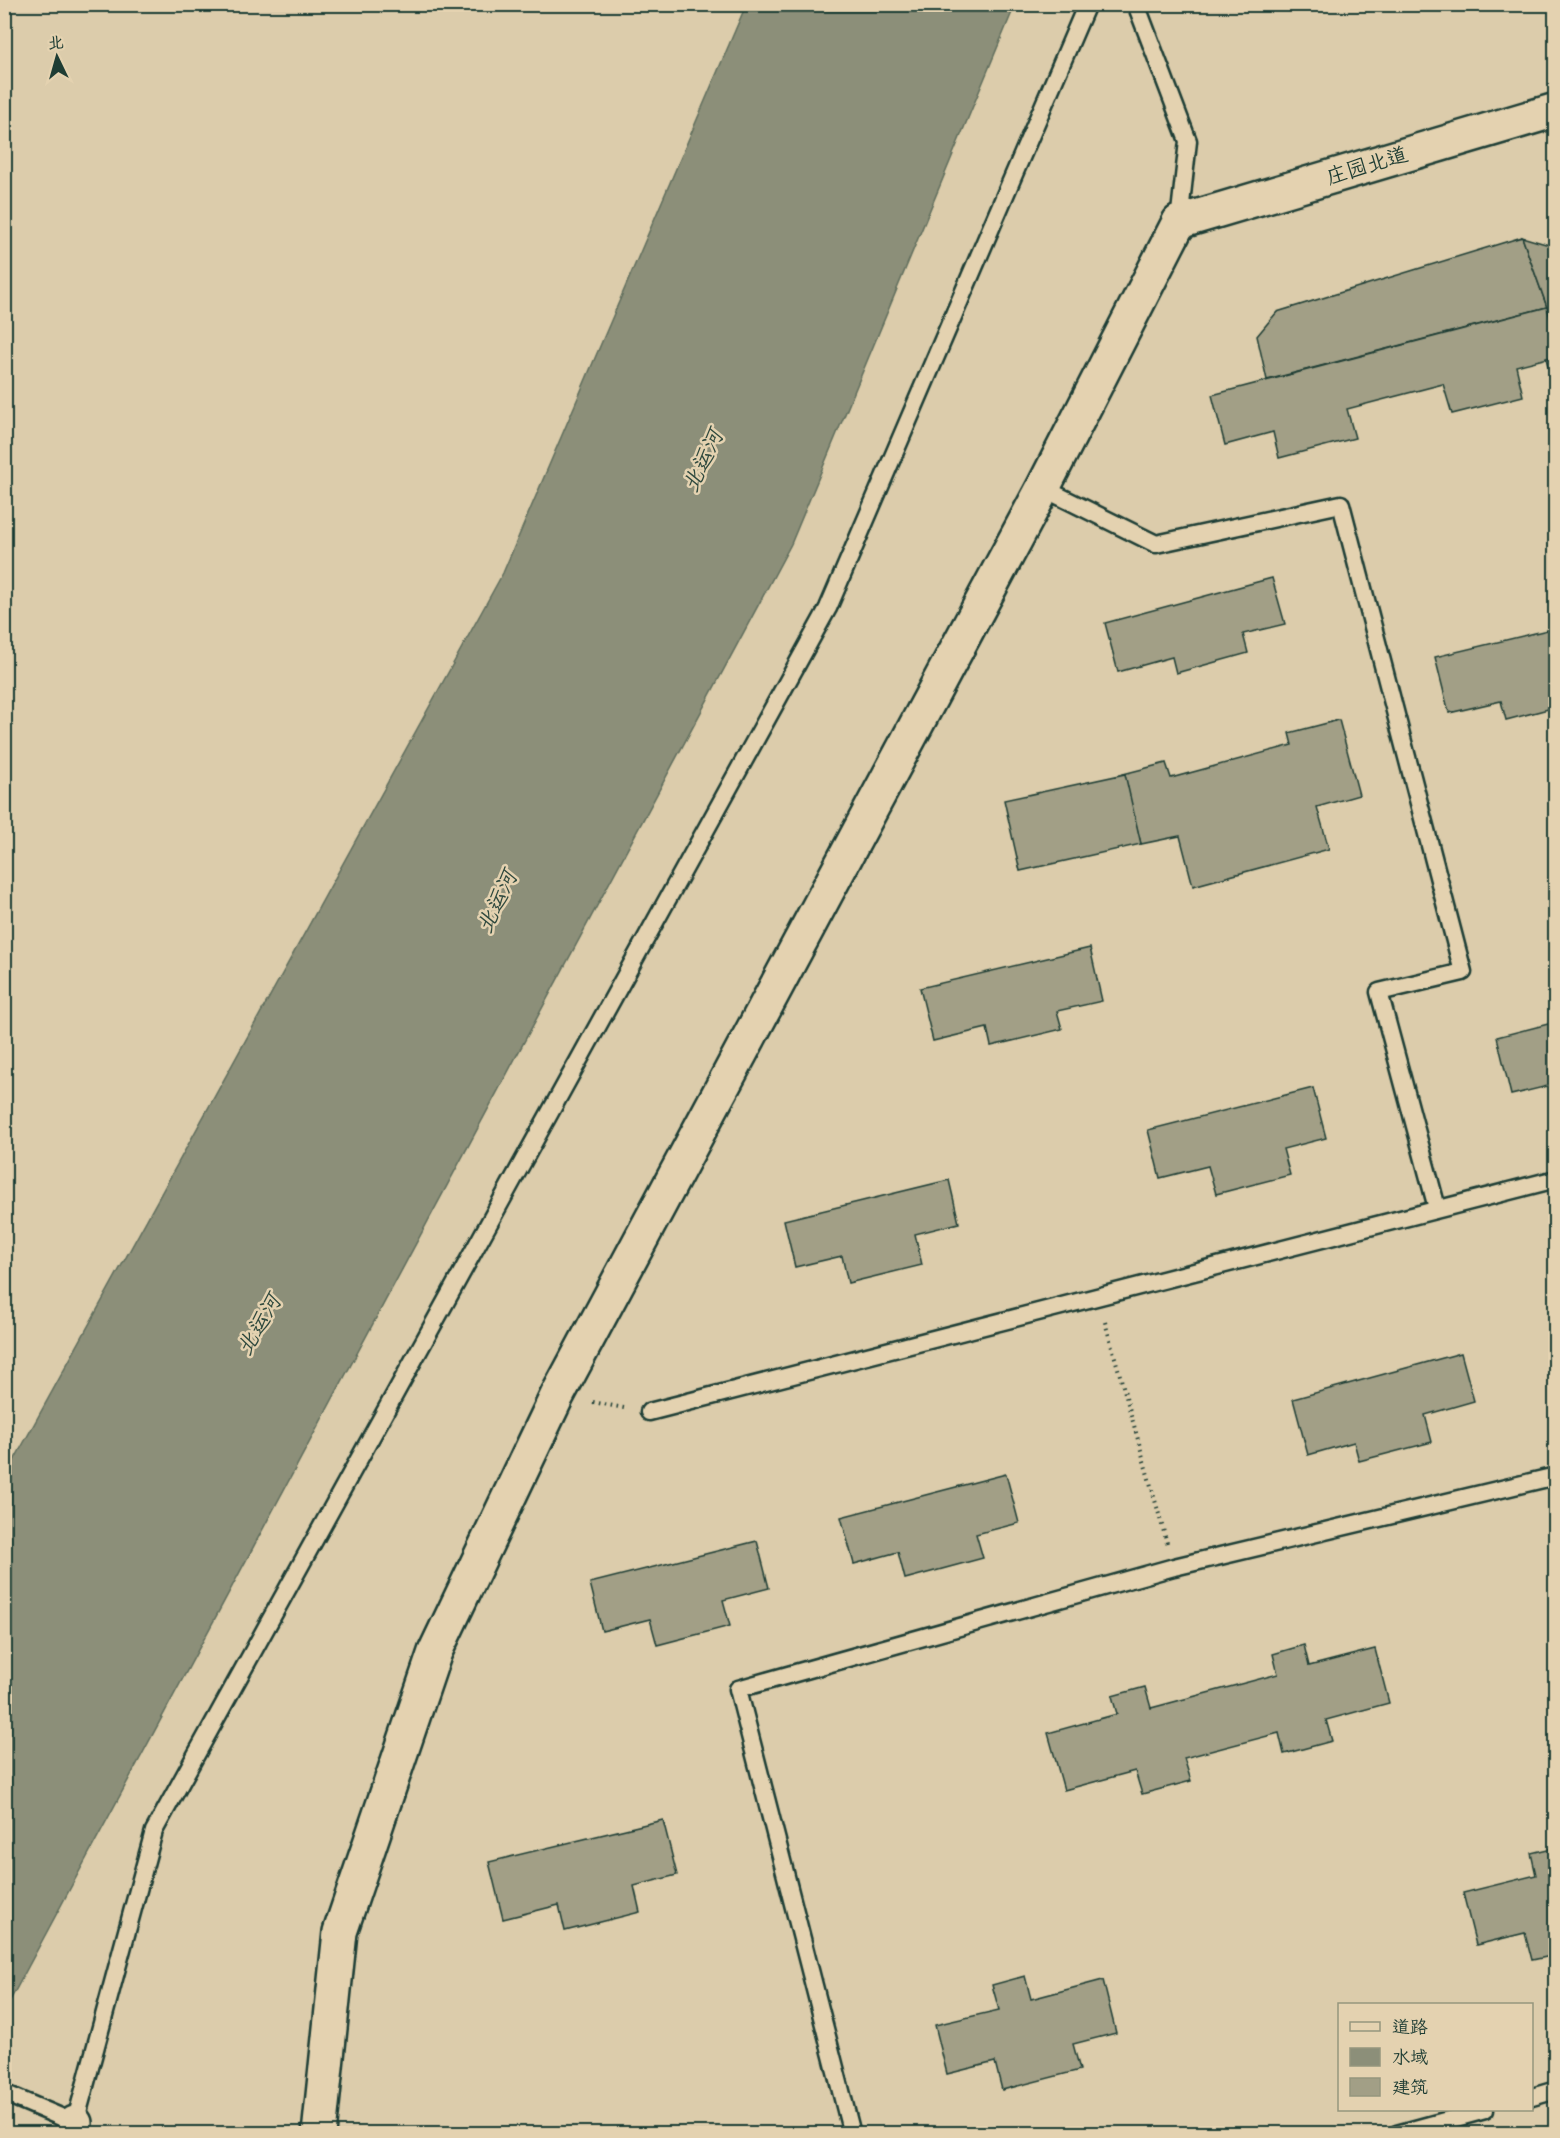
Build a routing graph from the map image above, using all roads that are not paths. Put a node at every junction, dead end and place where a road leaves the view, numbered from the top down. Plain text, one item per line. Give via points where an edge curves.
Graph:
1 (1088, 4) edge
2 (1136, 4) edge
3 (1556, 110) edge
4 (1179, 222) junction
5 (1043, 488) junction
6 (1556, 1179) edge
7 (1437, 1209) junction
8 (649, 1412) road end
9 (1556, 1476) edge
10 (1556, 2090) edge
11 (4, 2092) edge
12 (1533, 2097) edge
13 (1478, 2111) edge
14 (75, 2128) edge
15 (320, 2133) edge
16 (852, 2133) edge
17 (1397, 2133) edge

1 - 14 lane via 828,608 154,1831
2 - 4 lane via 1188,141
3 - 4 street, 庄园北道
4 - 5 street
5 - 7 lane via 1156,544 1341,504 1463,972 1379,992
5 - 15 street via 557,1396 435,1652 340,1932
6 - 7 lane
7 - 8 lane
9 - 16 lane via 1174,1567 738,1689
10 - 12 lane
11 - 14 lane
13 - 17 lane

